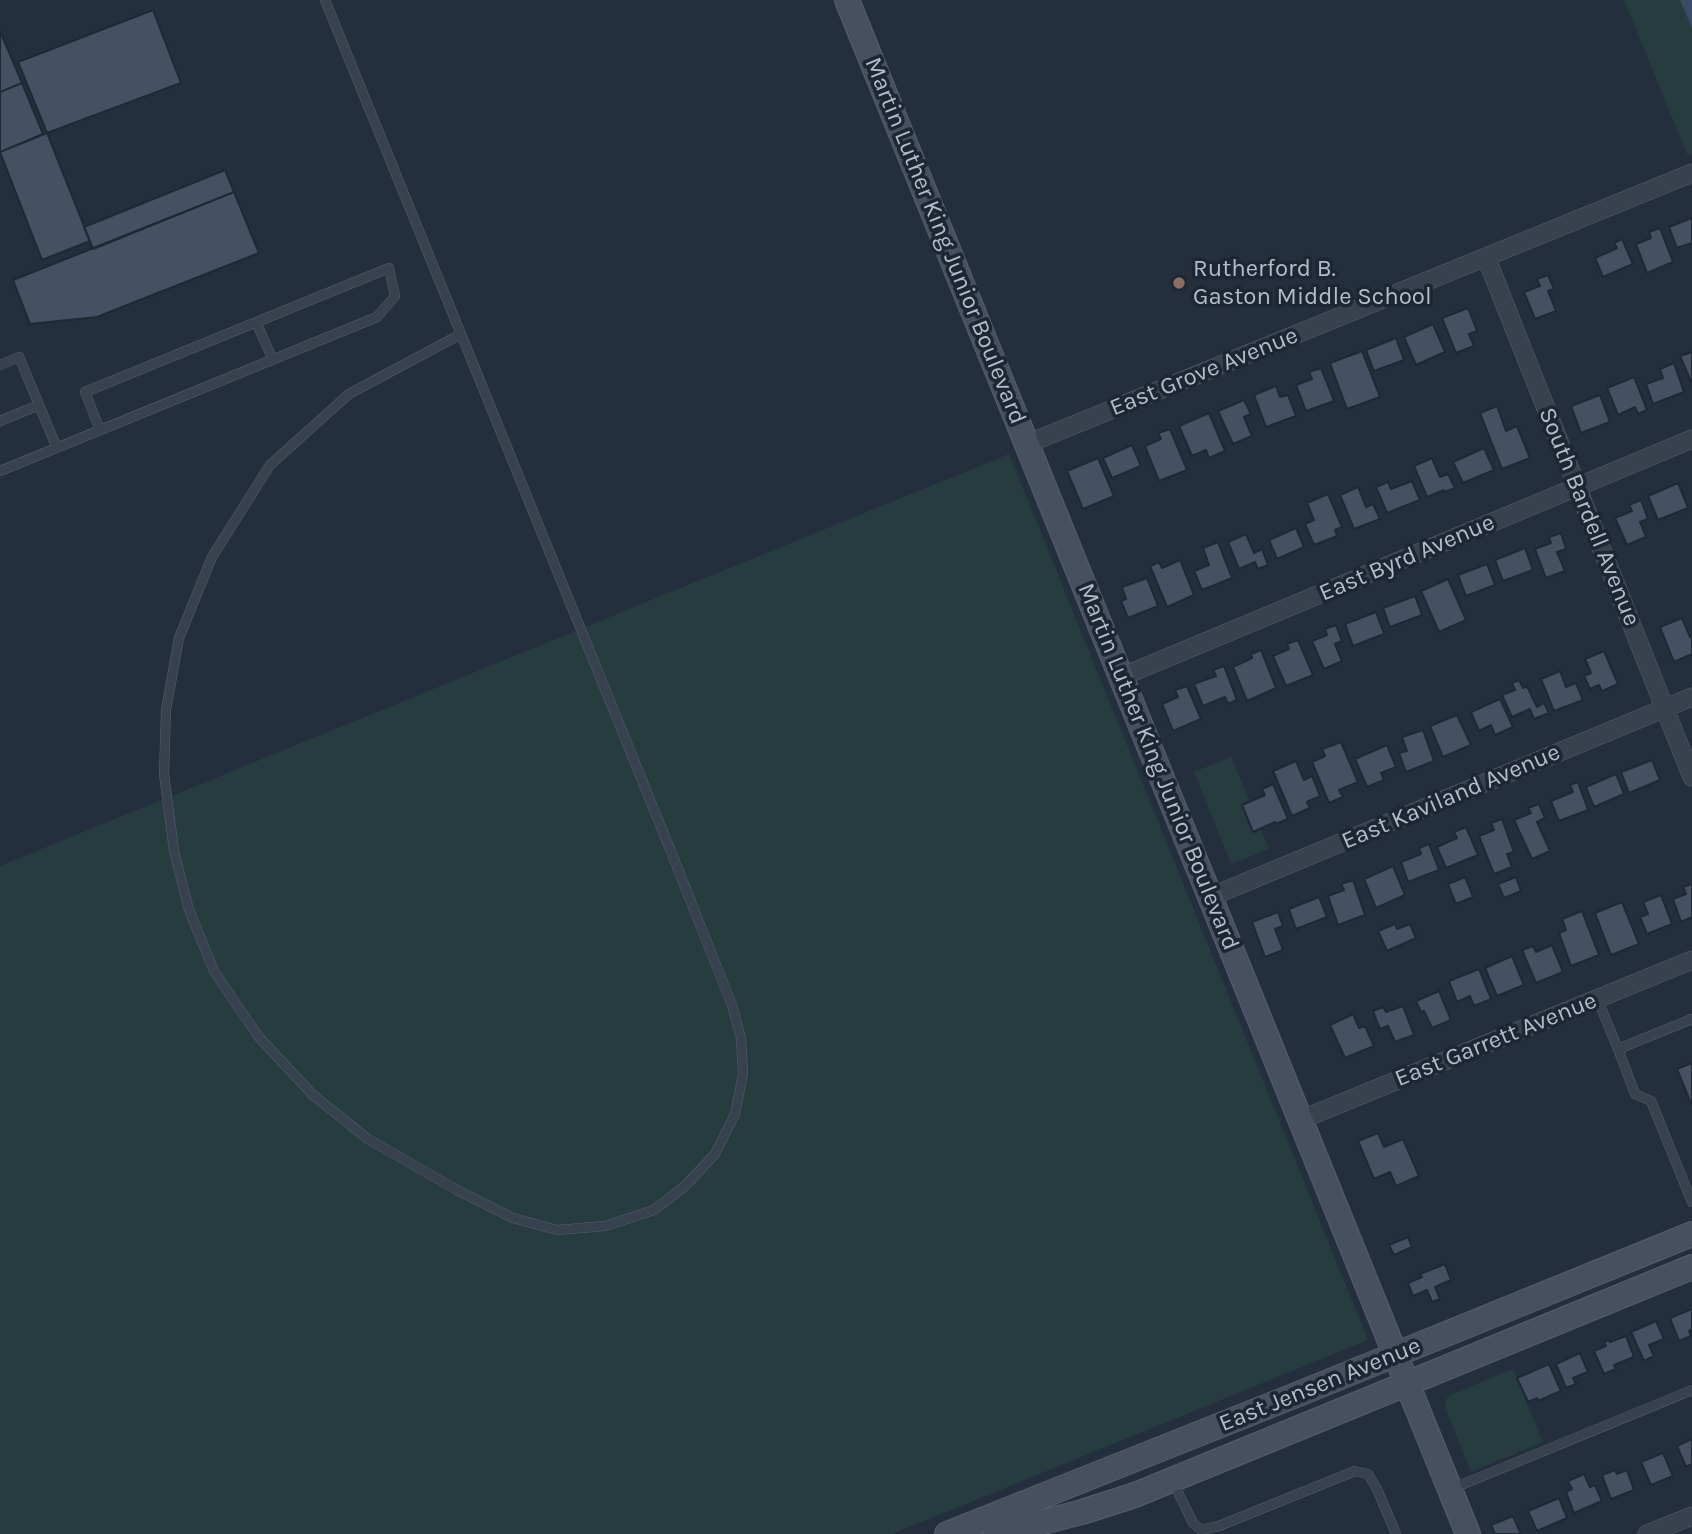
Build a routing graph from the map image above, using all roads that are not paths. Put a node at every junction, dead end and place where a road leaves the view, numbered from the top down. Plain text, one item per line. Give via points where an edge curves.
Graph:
1 (325, 0) edge
2 (847, 0) edge
3 (1692, 173) edge
4 (1486, 257) junction
5 (256, 322) junction
6 (461, 334) junction
7 (273, 360) junction
8 (0, 365) edge
9 (39, 405) junction
10 (0, 421) edge
11 (100, 430) junction
12 (1692, 439) edge
13 (1027, 444) junction
14 (57, 448) junction
15 (0, 471) edge
16 (1577, 488) junction
17 (1121, 677) junction
18 (1692, 697) edge
19 (1664, 708) junction
20 (1692, 777) edge
21 (1210, 897) junction
22 (1692, 960) edge
23 (1597, 998) junction
24 (1692, 1019) edge
25 (1618, 1049) junction
26 (1300, 1120) junction
27 (1692, 1202) edge
28 (1692, 1234) edge
29 (1692, 1267) edge
30 (1395, 1355) junction
31 (1408, 1385) junction
32 (1692, 1390) edge
33 (1172, 1481) junction
34 (1450, 1489) junction
35 (1692, 1516) edge
36 (947, 1534) edge
37 (996, 1534) edge
38 (1396, 1534) edge
39 (1468, 1534) edge
40 (1647, 1534) edge

1 - 6 lane
2 - 13 street, Martin Luther King Junior Boulevard
3 - 4 street, East Grove Avenue
4 - 13 street, East Grove Avenue
4 - 16 street, South Bardell Avenue
5 - 7 lane
5 - 7 lane via 389,268 395,296 377,317
5 - 11 lane via 85,392
6 - 6 lane via 702,929 741,1038 743,1074 734,1114 715,1154 654,1210 605,1226 558,1230 513,1218 368,1139 313,1095 258,1035 214,971 189,910 174,851 164,774 166,710 179,638 212,557 270,465 349,394
7 - 11 lane
8 - 9 lane via 19,357
9 - 10 lane
9 - 14 lane
11 - 14 lane
12 - 16 street, East Byrd Avenue
13 - 17 street, Martin Luther King Junior Boulevard
14 - 15 lane
16 - 17 street, East Byrd Avenue
16 - 19 street, South Bardell Avenue
17 - 21 street, Martin Luther King Junior Boulevard
18 - 19 street, East Kaviland Avenue
19 - 20 street, South Bardell Avenue
19 - 21 street, East Kaviland Avenue
21 - 26 street, Martin Luther King Junior Boulevard
22 - 23 street, East Garrett Avenue
23 - 25 lane
23 - 26 street, East Garrett Avenue
24 - 25 lane
25 - 27 lane via 1635,1094 1651,1101
26 - 30 street, Martin Luther King Junior Boulevard
28 - 30 street, East Jensen Avenue
29 - 31 street, East Jensen Avenue
30 - 31 street, Martin Luther King Junior Boulevard
30 - 36 street, East Jensen Avenue
31 - 33 street, East Jensen Avenue
31 - 34 street, Martin Luther King Junior Boulevard
32 - 34 lane
33 - 37 street, East Jensen Avenue
33 - 38 lane via 1201,1530 1355,1471 1368,1474
34 - 39 street, Martin Luther King Junior Boulevard
35 - 40 street

